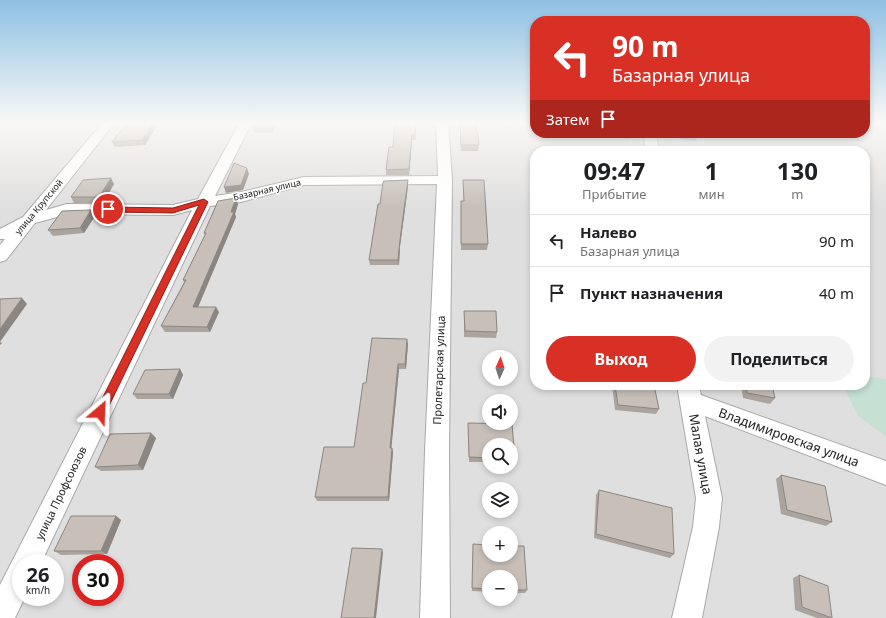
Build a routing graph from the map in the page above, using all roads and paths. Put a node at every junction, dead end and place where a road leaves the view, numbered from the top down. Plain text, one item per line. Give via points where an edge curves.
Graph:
1 (85, 151) edge
2 (231, 151) edge
3 (443, 151) edge
4 (445, 180) junction
5 (204, 202) junction
6 (31, 219) junction
7 (0, 234) edge
8 (0, 256) edge
9 (690, 393) edge
10 (886, 473) edge
11 (30, 554) edge
12 (12, 592) edge
13 (0, 616) edge
14 (436, 618) edge
15 (687, 618) edge

1 - 6 street, улица Крупской
2 - 5 street, улица Профсоюзов
3 - 4 street, Пролетарская улица
4 - 5 street, Базарная улица via 304,181 241,197
4 - 14 street, Пролетарская улица via 437,451
5 - 6 street, Базарная улица via 173,210 67,209
5 - 11 street, улица Профсоюзов
6 - 7 street, Базарная улица via 5,234
6 - 8 street, улица Крупской
9 - 10 street, Владимировская улица
9 - 15 street, Малая улица via 709,498 706,527
12 - 13 street

